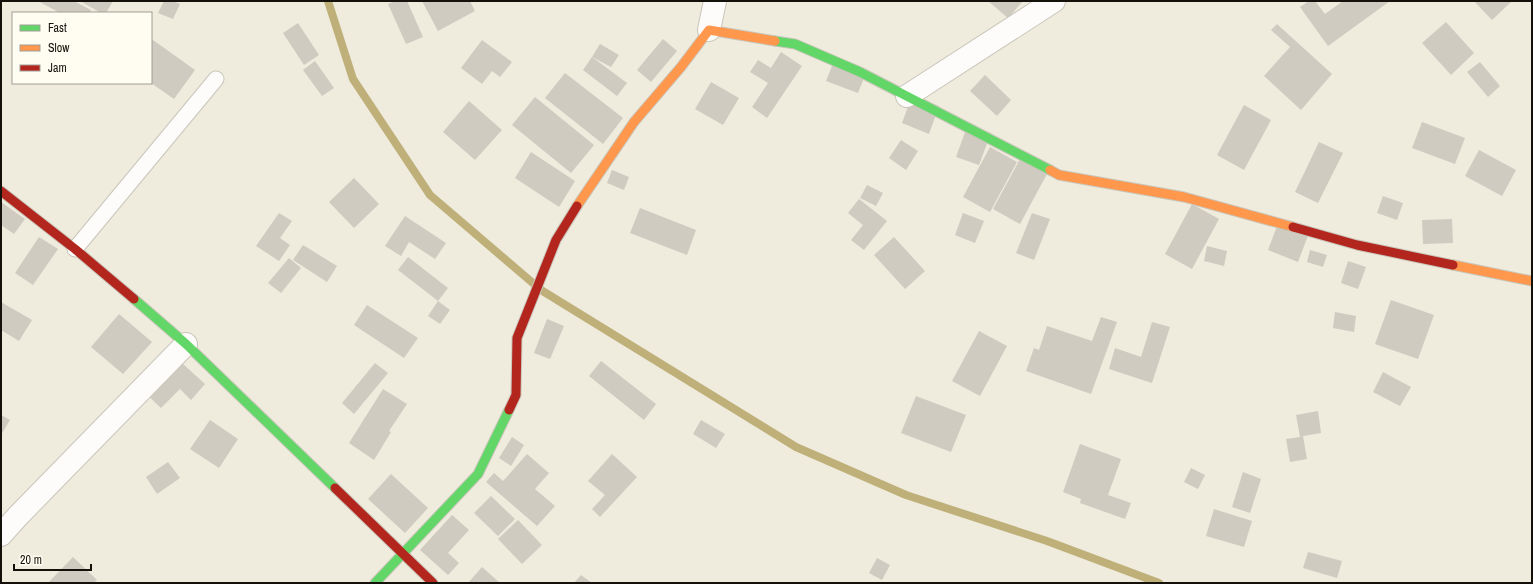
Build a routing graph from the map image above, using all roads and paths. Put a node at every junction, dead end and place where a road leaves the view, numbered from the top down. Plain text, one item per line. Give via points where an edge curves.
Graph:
1 (715, 1) edge
2 (1054, 1) edge
3 (709, 30) junction
4 (216, 79) dead end
5 (907, 96) junction
6 (1, 191) edge
7 (75, 249) junction
8 (1532, 281) edge
9 (186, 344) junction
10 (1, 535) edge
11 (403, 553) junction
12 (375, 583) edge
13 (433, 583) edge

1 - 3 street
2 - 5 street
3 - 5 street via 795,44
3 - 11 street via 634,122 556,240 517,338 516,395 478,474
4 - 7 lane
5 - 8 street via 1059,175 1184,196 1357,245
6 - 7 street
7 - 9 street
9 - 10 street
9 - 11 street
11 - 12 street
11 - 13 street

